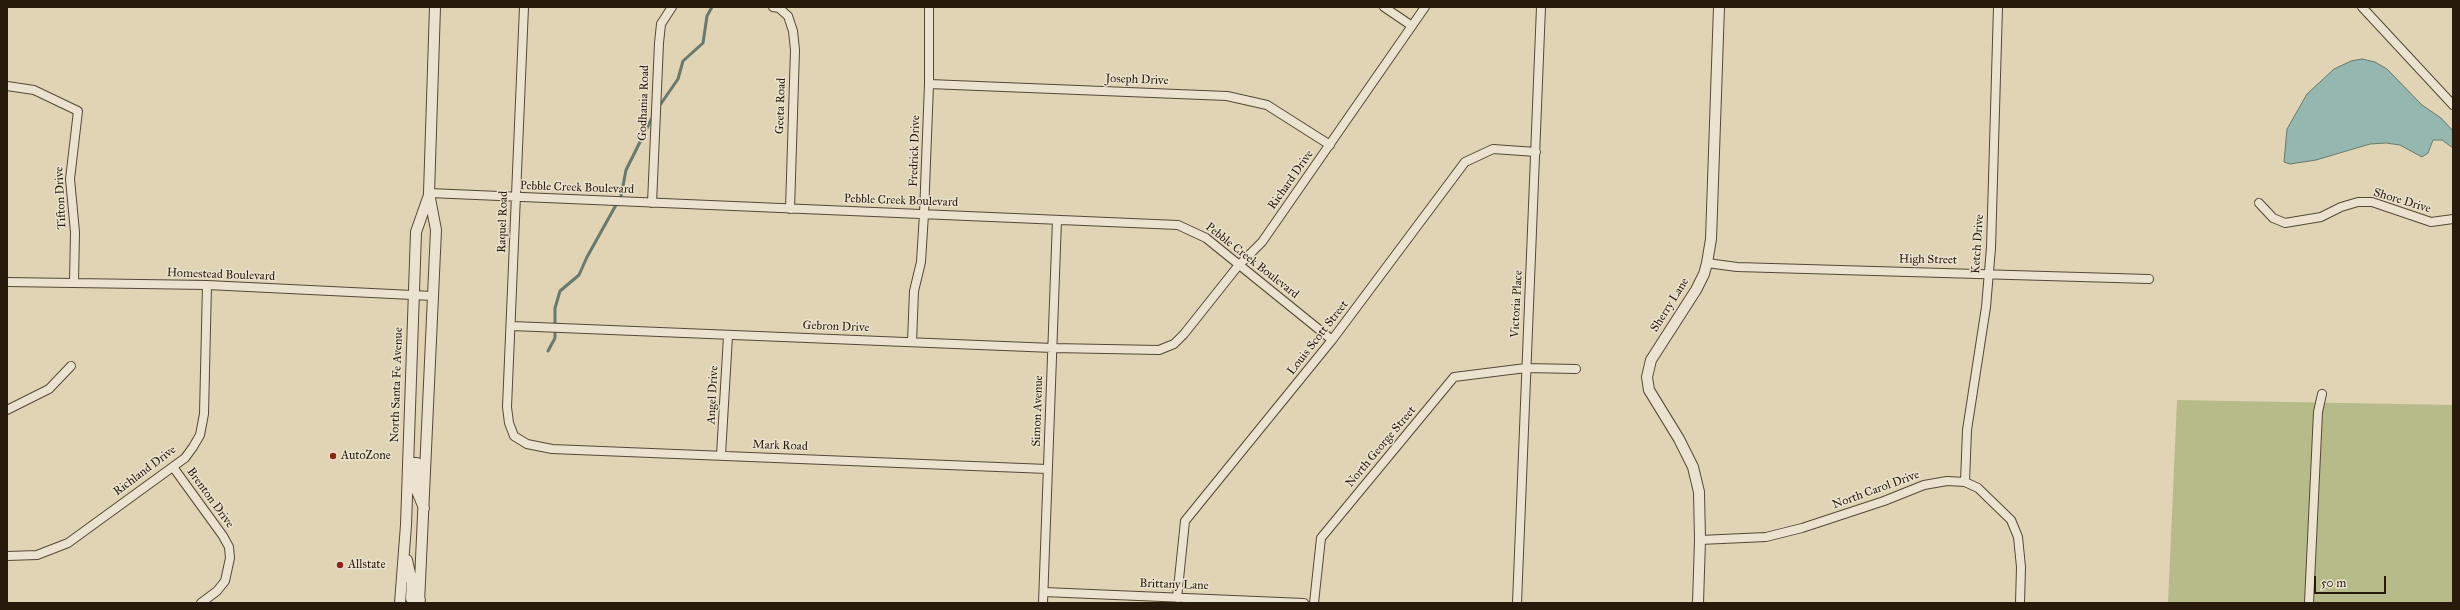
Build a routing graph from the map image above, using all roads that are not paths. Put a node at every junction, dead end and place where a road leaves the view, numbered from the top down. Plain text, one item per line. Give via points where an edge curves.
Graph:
1 (435, 7) edge
2 (524, 7) edge
3 (672, 7) edge
4 (929, 7) edge
5 (1384, 7) edge
6 (1425, 7) edge
7 (1541, 7) edge
8 (1719, 7) edge
9 (1998, 7) edge
10 (2362, 7) edge
11 (776, 8) edge
12 (1412, 26) junction
13 (929, 84) junction
14 (7, 86) edge
15 (2453, 106) edge
16 (1330, 145) junction
17 (1536, 152) junction
18 (429, 193) junction
19 (516, 197) junction
20 (652, 203) junction
21 (2259, 203) dead end
22 (790, 209) junction
23 (924, 214) junction
24 (2453, 219) edge
25 (1057, 220) junction
26 (1707, 263) junction
27 (1238, 266) junction
28 (1988, 273) junction
29 (2149, 279) dead end
30 (7, 282) edge
31 (74, 284) junction
32 (207, 285) junction
33 (413, 295) junction
34 (433, 296) junction
35 (512, 326) junction
36 (728, 336) junction
37 (1332, 340) junction
38 (912, 342) junction
39 (1052, 348) junction
40 (1159, 350) joint
41 (71, 366) dead end
42 (1526, 368) junction
43 (1576, 369) dead end
44 (2322, 394) dead end
45 (7, 410) edge
46 (514, 436) joint
47 (721, 455) junction
48 (408, 463) junction
49 (172, 467) junction
50 (1047, 469) junction
51 (1965, 482) junction
52 (425, 512) junction
53 (1700, 540) junction
54 (404, 546) junction
55 (7, 556) edge
56 (1044, 592) junction
57 (1177, 598) junction
58 (420, 602) edge
59 (201, 603) edge
60 (400, 603) edge
61 (1043, 603) edge
62 (1304, 603) edge
63 (1314, 603) edge
64 (1517, 603) edge
65 (1698, 603) edge
66 (2020, 603) edge
67 (2309, 603) edge

1 - 18 street, North Santa Fe Avenue
2 - 19 street, Raquel Road
3 - 20 street, Godhania Road via 661,24 659,43
4 - 13 street, Fredrick Drive
5 - 12 street
6 - 12 street, Richard Drive
7 - 17 street, Victoria Place
8 - 26 street, Sherry Lane via 1711,239
9 - 28 street, Ketch Drive via 1991,248
10 - 15 street
11 - 22 street, Geeta Road via 788,16 795,50
12 - 16 street, Richard Drive
13 - 16 street, Joseph Drive via 1227,96 1267,105
13 - 23 street, Fredrick Drive
14 - 31 street, Tifton Drive via 34,90 78,111 70,179 75,232
16 - 27 street, Richard Drive via 1262,242
17 - 37 street, Louis Scott Street via 1493,149 1465,162
17 - 42 street, Victoria Place
18 - 19 street, Pebble Creek Boulevard
18 - 33 street, North Santa Fe Avenue via 416,232
18 - 34 street, North Santa Fe Avenue via 436,230
19 - 20 street, Pebble Creek Boulevard
19 - 35 street, Raquel Road
20 - 22 street, Pebble Creek Boulevard
21 - 24 street, Shore Drive via 2273,218 2285,223 2321,217 2358,202 2372,202 2431,222
22 - 23 street, Pebble Creek Boulevard
23 - 25 street, Pebble Creek Boulevard
23 - 38 street, Fredrick Drive via 921,262 914,291
25 - 27 street, Pebble Creek Boulevard via 1178,225 1206,238
25 - 39 street, Simon Avenue
26 - 28 street, High Street via 1737,267
26 - 53 street, Sherry Lane via 1696,290 1651,360 1647,377 1649,390 1693,467 1699,492
27 - 37 street, Pebble Creek Boulevard
27 - 40 street, Richard Drive via 1184,334 1174,344
28 - 29 street, High Street
28 - 51 street, Ketch Drive via 1986,308 1967,430
30 - 31 street, Homestead Boulevard
31 - 32 street, Homestead Boulevard
32 - 33 street, Homestead Boulevard
32 - 49 street, Richland Drive via 202,426 193,447
33 - 34 street, Homestead Boulevard
33 - 48 street, North Santa Fe Avenue
34 - 52 street, North Santa Fe Avenue
35 - 36 street, Gebron Drive
35 - 46 street, Raquel Road via 507,407
36 - 38 street, Gebron Drive
36 - 47 street, Angel Drive
37 - 57 street, Louis Scott Street via 1185,521
38 - 39 street, Gebron Drive
39 - 40 street, Gebron Drive
39 - 50 street, Simon Avenue
41 - 45 street via 49,390
42 - 43 street, North George Street
42 - 63 street, North George Street via 1454,378 1321,538
42 - 64 street, Victoria Place
44 - 67 street via 2318,412
46 - 47 street, Mark Road via 527,444 552,449
47 - 50 street, Mark Road
48 - 52 street via 417,463 416,489
48 - 54 street, North Santa Fe Avenue
49 - 55 street, Richland Drive via 68,543 37,555
49 - 59 street, Brenton Drive via 229,547 230,558 225,582
50 - 56 street, Simon Avenue
51 - 53 street, North Carol Drive via 1947,481 1924,485 1877,504 1766,537
51 - 66 street, North Carol Drive via 1978,488 2011,520 2018,537
52 - 58 street, North Santa Fe Avenue
53 - 65 street, Sherry Lane
54 - 58 street via 412,582 411,598
54 - 60 street, North Santa Fe Avenue
56 - 57 street, Brittany Lane
56 - 61 street, Simon Avenue
57 - 62 street, Brittany Lane

